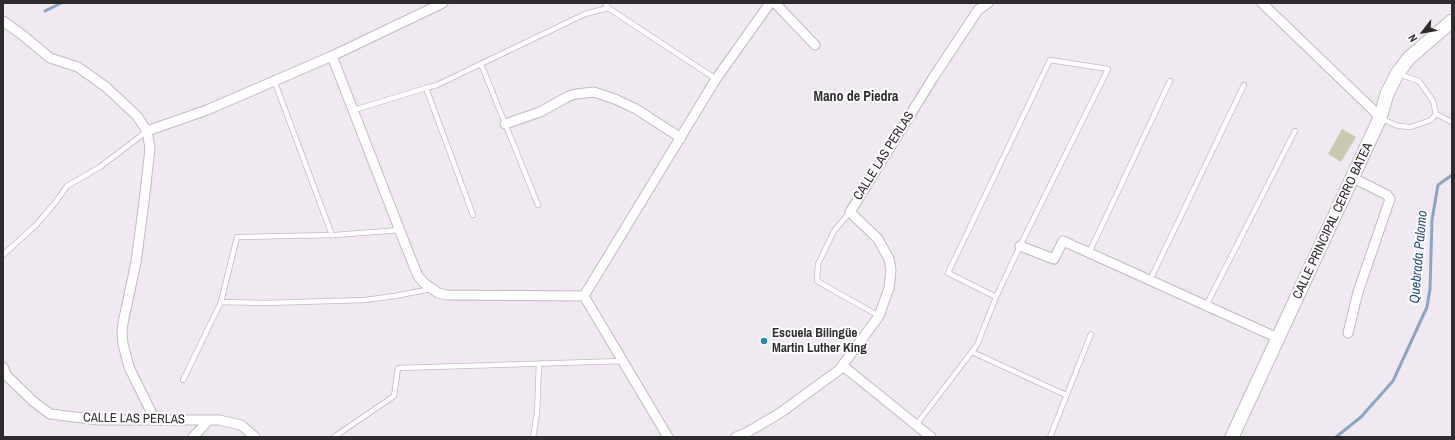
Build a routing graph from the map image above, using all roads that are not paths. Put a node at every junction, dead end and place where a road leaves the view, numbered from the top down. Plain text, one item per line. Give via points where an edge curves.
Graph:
1 (443, 3) edge
2 (605, 3) edge
3 (770, 3) edge
4 (775, 3) edge
5 (988, 3) edge
6 (1262, 3) edge
7 (608, 8) junction
8 (3, 21) edge
9 (1452, 21) edge
10 (815, 45) dead end
11 (332, 56) junction
12 (481, 64) junction
13 (1397, 74) junction
14 (716, 79) junction
15 (274, 80) junction
16 (1170, 81) dead end
17 (1244, 86) dead end
18 (426, 88) junction
19 (354, 110) junction
20 (1436, 114) junction
21 (1380, 118) junction
22 (1452, 122) edge
23 (505, 124) junction
24 (148, 131) junction
25 (1295, 131) dead end
26 (681, 138) junction
27 (1353, 178) junction
28 (538, 205) dead end
29 (850, 212) junction
30 (473, 215) dead end
31 (400, 230) junction
32 (332, 235) junction
33 (1020, 246) junction
34 (1090, 253) junction
35 (3, 255) edge
36 (1150, 280) junction
37 (431, 289) junction
38 (584, 296) junction
39 (996, 297) junction
40 (220, 302) junction
41 (1206, 306) junction
42 (879, 316) junction
43 (1348, 333) dead end
44 (1091, 334) dead end
45 (1278, 338) junction
46 (972, 352) junction
47 (623, 361) junction
48 (539, 364) junction
49 (843, 366) junction
50 (3, 367) edge
51 (183, 380) dead end
52 (1066, 395) junction
53 (154, 420) junction
54 (209, 420) junction
55 (916, 425) junction
56 (747, 435) edge
57 (193, 437) edge
58 (255, 437) edge
59 (334, 437) edge
60 (533, 437) edge
61 (668, 437) edge
62 (736, 437) edge
63 (931, 437) edge
64 (1050, 437) edge
65 (1232, 437) edge

1 - 11 street
2 - 7 lane
3 - 14 street
4 - 10 street
5 - 29 street, CALLE LAS PERLAS via 978,10 970,22
6 - 21 street
7 - 12 lane via 585,14
7 - 14 lane
8 - 24 street via 50,58 78,67 106,87 137,116
9 - 13 street, CALLE PRINCIPAL CERRO BATEA via 1409,58
11 - 15 street
11 - 19 street
12 - 18 lane
12 - 23 lane
13 - 20 lane via 1419,81 1434,101
13 - 21 street, CALLE PRINCIPAL CERRO BATEA via 1387,94
14 - 26 street
15 - 24 street via 207,110
15 - 32 lane
16 - 34 lane
17 - 36 lane
18 - 19 lane
18 - 30 lane
19 - 31 street
20 - 21 lane via 1431,120 1411,127 1398,126
20 - 22 lane
21 - 27 street, CALLE PRINCIPAL CERRO BATEA
23 - 26 street via 540,112 569,96 594,92 636,109
23 - 28 lane
24 - 35 lane via 67,186 36,225
24 - 53 street via 150,148 144,202 136,262 122,333 129,367
25 - 41 lane
26 - 38 street
27 - 43 street via 1390,199 1358,292
27 - 45 street, CALLE PRINCIPAL CERRO BATEA
29 - 42 street, CALLE LAS PERLAS via 878,239 889,258 889,288
29 - 42 lane via 834,232 818,264 817,282
31 - 32 lane
31 - 37 street via 418,276
32 - 40 lane via 238,237
33 - 34 street via 1054,259 1063,241
33 - 39 lane
33 - 39 lane via 1108,69 1050,60 948,273
34 - 36 street
36 - 41 street
37 - 38 street via 447,295
37 - 40 lane via 365,300
38 - 47 street
39 - 46 lane
40 - 51 lane
41 - 45 street
42 - 49 street, CALLE LAS PERLAS
44 - 52 lane
45 - 65 street, CALLE PRINCIPAL CERRO BATEA
46 - 52 lane
46 - 55 lane
47 - 48 lane
47 - 61 street
48 - 59 lane via 398,368 394,396
48 - 60 lane via 537,414
49 - 55 street
49 - 56 street, CALLE LAS PERLAS
50 - 53 street, CALLE LAS PERLAS via 8,376 50,414 99,420
52 - 64 lane
53 - 54 street, CALLE LAS PERLAS
54 - 57 street
54 - 58 street, CALLE LAS PERLAS via 241,424
55 - 63 street
56 - 62 street, CALLE LAS PERLAS

